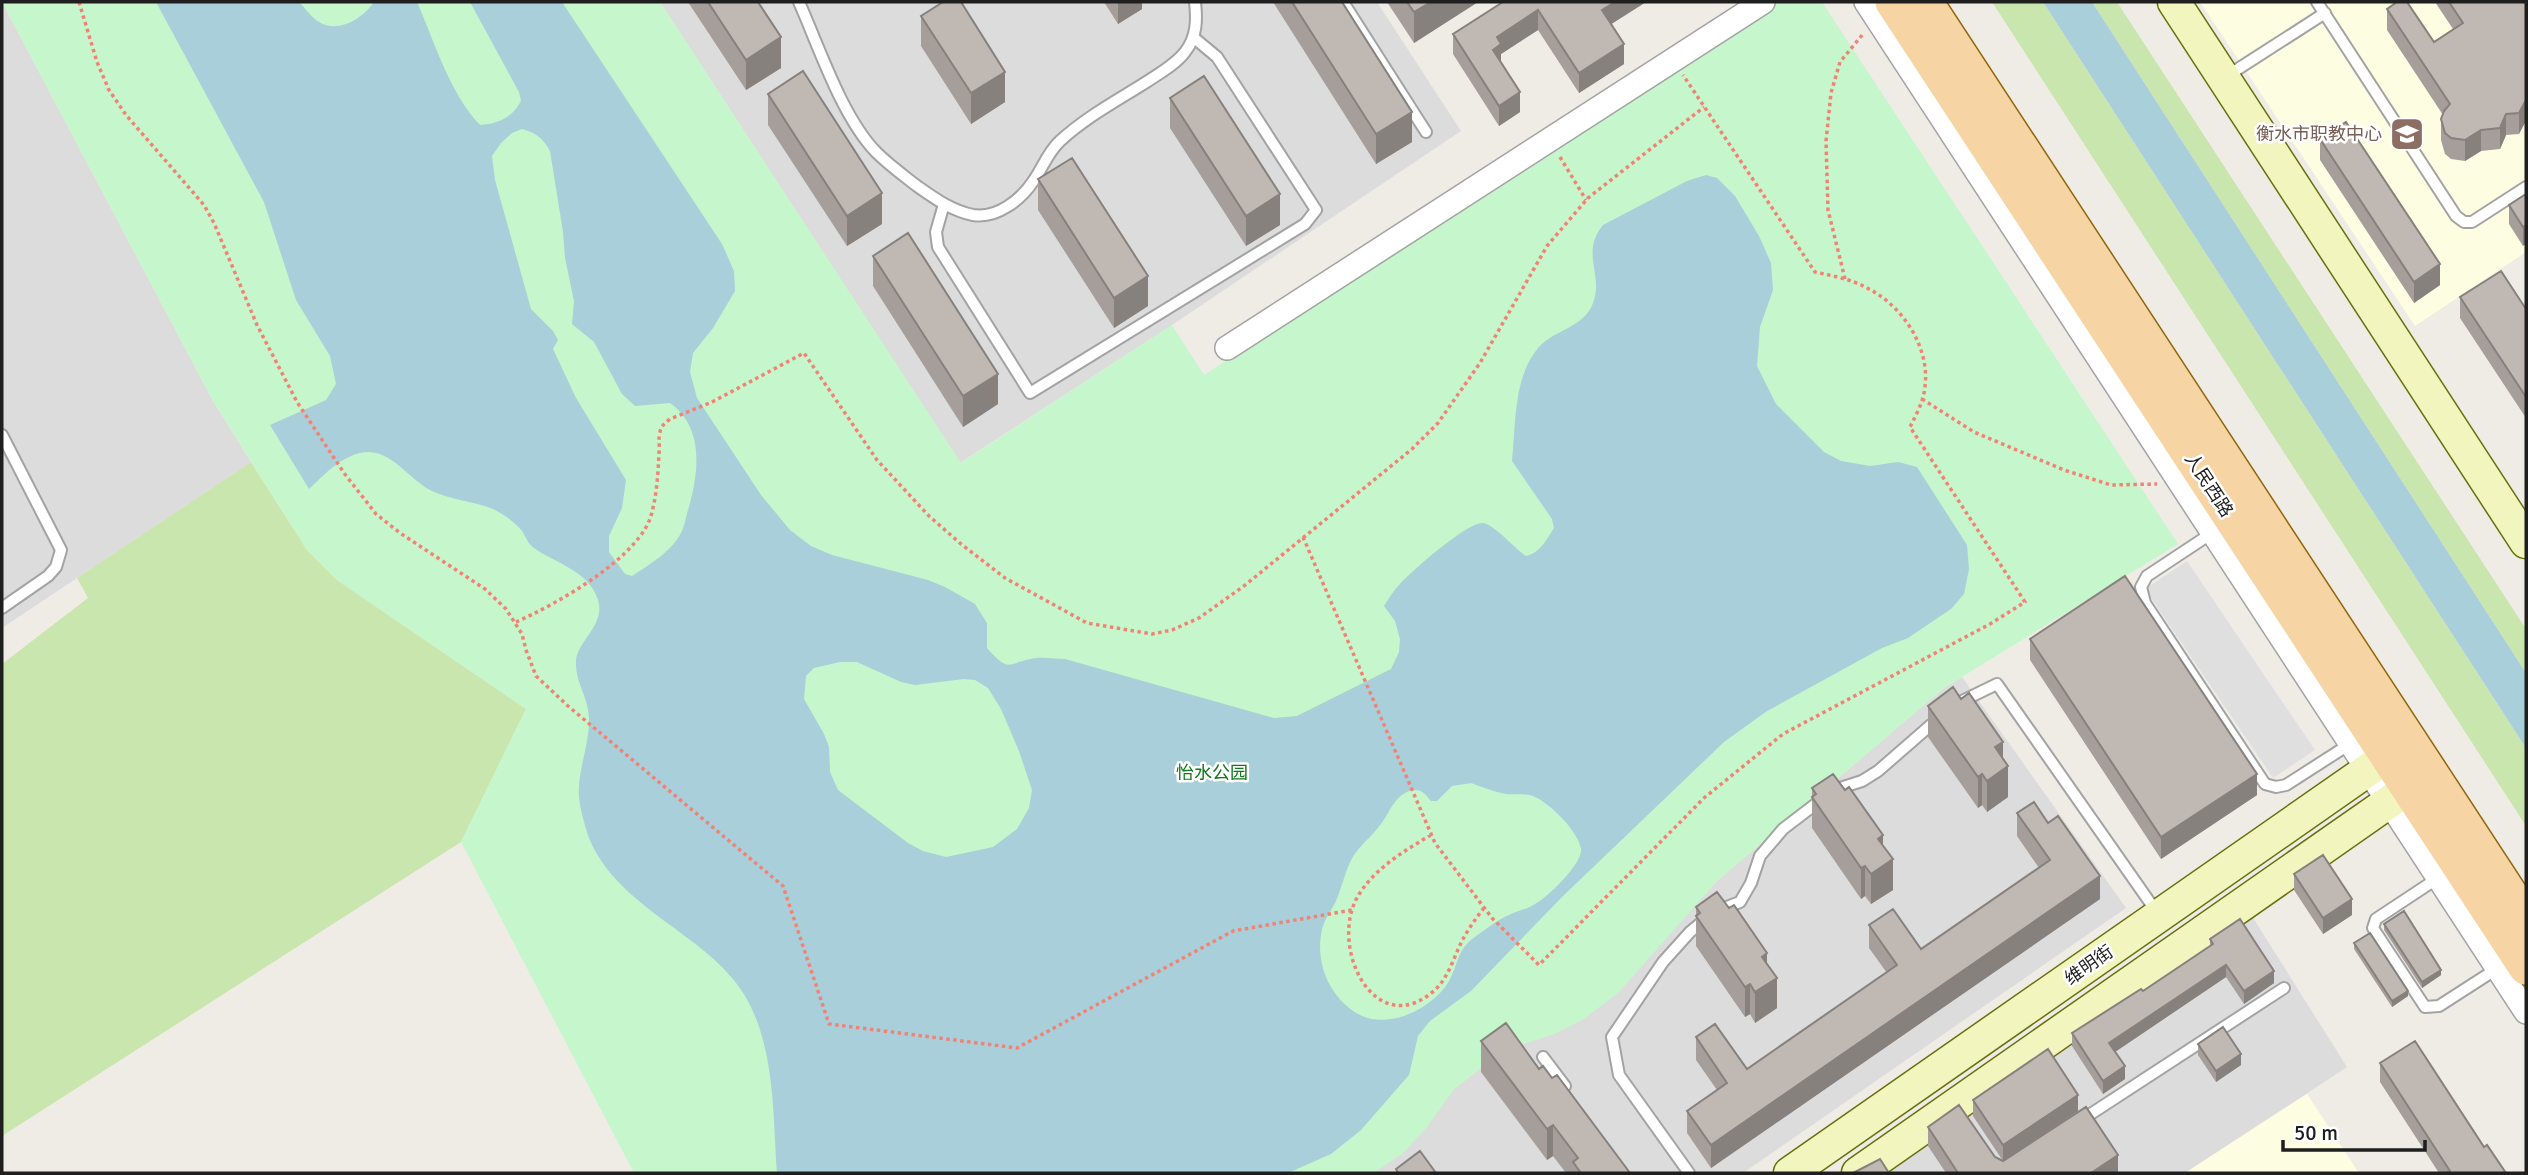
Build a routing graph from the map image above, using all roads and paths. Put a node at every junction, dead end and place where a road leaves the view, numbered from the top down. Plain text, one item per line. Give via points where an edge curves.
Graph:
1 (79, 2) edge
2 (799, 2) edge
3 (1195, 2) edge
4 (1343, 2) edge
5 (1763, 2) edge
6 (1925, 2) edge
7 (2174, 2) edge
8 (2318, 2) edge
9 (1879, 7) edge
10 (2325, 13) junction
11 (1193, 37) junction
12 (1673, 60) junction
13 (2224, 78) junction
14 (1704, 107) junction
15 (1426, 132) dead end
16 (1549, 140) junction
17 (2526, 187) edge
18 (1586, 200) junction
19 (944, 204) junction
20 (1845, 279) junction
21 (1227, 348) dead end
22 (1922, 399) junction
23 (2, 435) edge
24 (2180, 483) junction
25 (2212, 533) junction
26 (1303, 537) junction
27 (2526, 542) edge
28 (2, 608) edge
29 (516, 622) junction
30 (2350, 744) junction
31 (2377, 764) junction
32 (2398, 795) junction
33 (1430, 833) junction
34 (2438, 878) junction
35 (1484, 908) junction
36 (1352, 910) junction
37 (2159, 916) junction
38 (2526, 919) edge
39 (2512, 968) edge
40 (2284, 988) dead end
41 (2526, 1012) edge
42 (1543, 1057) dead end
43 (1574, 1099) edge
44 (2069, 1128) edge
45 (1689, 1173) edge
46 (1790, 1173) edge
47 (1858, 1173) edge

1 - 29 path via 110,90 204,205 297,402 344,473 376,514 485,589
2 - 19 lane via 856,125 875,151
3 - 11 lane
4 - 15 lane
5 - 12 street
6 - 38 main road, 人民西路
7 - 13 street
8 - 10 lane
9 - 20 path via 1845,54 1831,93 1826,141 1828,210
9 - 24 street
9 - 31 main road, 人民西路
10 - 13 lane
10 - 17 lane via 2456,216 2472,222
11 - 19 lane via 1186,52 1168,67 1078,126 1052,149 1034,182 1016,201 995,213 975,215
11 - 19 lane via 1217,57 1316,210 1305,224 1030,393 938,247 936,232
12 - 14 path
12 - 16 street
13 - 27 street
14 - 18 path
14 - 20 path via 1815,272
16 - 18 path
16 - 21 street
18 - 26 path via 1547,246 1480,363 1438,423
20 - 22 path via 1870,289 1910,326 1922,352 1926,386
22 - 24 path via 1974,432 2064,470 2111,485
22 - 35 path via 1910,428 2025,602 1783,734 1704,798 1539,965
23 - 28 lane via 61,550 48,576
24 - 25 street
25 - 30 street
25 - 30 lane via 2147,576 2141,587 2145,603 2265,784 2286,785
26 - 29 path via 1199,618 1172,629 1152,634 1087,623 1005,578 929,516 877,460 804,353 670,419 659,433 652,514 636,542 580,587
26 - 33 path
29 - 36 path via 536,676 783,886 829,1024 1017,1048 1233,931
30 - 31 street
31 - 32 main road, 人民西路
31 - 37 street, 维明街
32 - 34 street
32 - 39 main road, 人民西路
32 - 47 street via 1960,1110
33 - 35 path
33 - 36 path via 1370,880
34 - 39 street
34 - 39 lane via 2376,919 2373,928 2425,1007 2439,1006
35 - 36 path via 1446,978 1413,1003 1396,1005 1382,1001 1357,976 1348,946
37 - 45 lane via 1997,684 1963,700 1878,771 1834,790 1783,829 1760,856 1740,902 1714,912 1690,932 1663,962 1612,1037 1619,1075
37 - 46 street, 维明街
39 - 41 street
40 - 44 lane
42 - 43 lane

